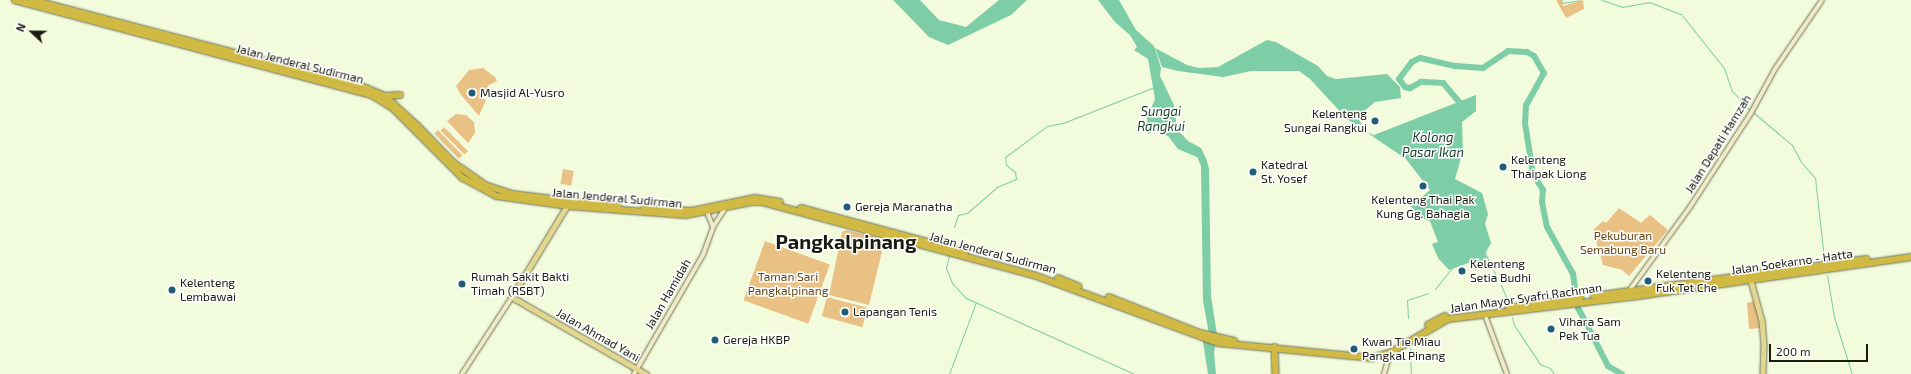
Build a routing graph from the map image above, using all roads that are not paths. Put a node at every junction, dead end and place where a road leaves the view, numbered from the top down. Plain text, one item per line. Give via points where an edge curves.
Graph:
1 (14, 0) edge
2 (32, 0) edge
3 (1822, 0) edge
4 (137, 30) junction
5 (356, 86) junction
6 (400, 94) dead end
7 (385, 96) junction
8 (568, 204) junction
9 (726, 205) junction
10 (707, 212) junction
11 (673, 213) junction
12 (713, 228) junction
13 (1911, 253) edge
14 (1911, 256) edge
15 (1814, 268) junction
16 (1750, 277) junction
17 (1630, 294) junction
18 (512, 297) junction
19 (1577, 300) junction
20 (1485, 314) junction
21 (1434, 321) joint
22 (1430, 329) joint
23 (1275, 346) junction
24 (1390, 353) junction
25 (637, 369) junction
26 (462, 374) edge
27 (634, 374) edge
28 (646, 374) edge
29 (1276, 374) edge
30 (1384, 374) edge
31 (1507, 374) edge
32 (1763, 374) edge

1 - 4 highway, Jalan Jenderal Sudirman
2 - 4 highway, Jalan Jenderal Sudirman
3 - 17 main road, Jalan Depati Hamzah via 1775,69 1751,114
4 - 5 highway, Jalan Jenderal Sudirman
5 - 7 highway, Jalan Jenderal Sudirman
5 - 8 highway, Jalan Jenderal Sudirman via 393,108 446,163 463,178 486,192 504,197
6 - 7 highway
7 - 8 highway, Jalan Jenderal Sudirman via 454,163 485,185 502,192
8 - 11 highway, Jalan Jenderal Sudirman
8 - 18 main road
9 - 10 highway, Jalan Jenderal Sudirman
9 - 11 highway, Jalan Jenderal Sudirman
9 - 12 main road, Jalan Hamidah
9 - 23 highway, Jalan Jenderal Sudirman via 757,202 808,212 1040,276 1218,341
10 - 11 highway, Jalan Jenderal Sudirman
10 - 12 main road
12 - 25 main road, Jalan Hamidah via 703,254
13 - 15 highway, Jalan Soekarno - Hatta
14 - 15 highway, Jalan Soekarno - Hatta
15 - 16 highway, Jalan Soekarno - Hatta
16 - 17 highway, Jalan Soekarno - Hatta
16 - 32 main road via 1762,321
17 - 19 highway, Jalan Mayor Syafri Rachman
18 - 25 main road, Jalan Ahmad Yani
18 - 26 main road
19 - 20 highway, Jalan Mayor Syafri Rachman
19 - 21 highway, Jalan Mayor Syafri Rachman via 1450,316
20 - 22 highway, Jalan Mayor Syafri Rachman via 1448,319
20 - 31 main road
21 - 23 highway, Jalan Jenderal Sudirman via 1398,345 1371,355
22 - 24 highway, Jalan Jenderal Sudirman
23 - 24 highway, Jalan Jenderal Sudirman via 1362,358
23 - 29 highway
24 - 30 main road
25 - 27 main road, Jalan Hamidah
25 - 28 main road, Jalan Ahmad Yani

